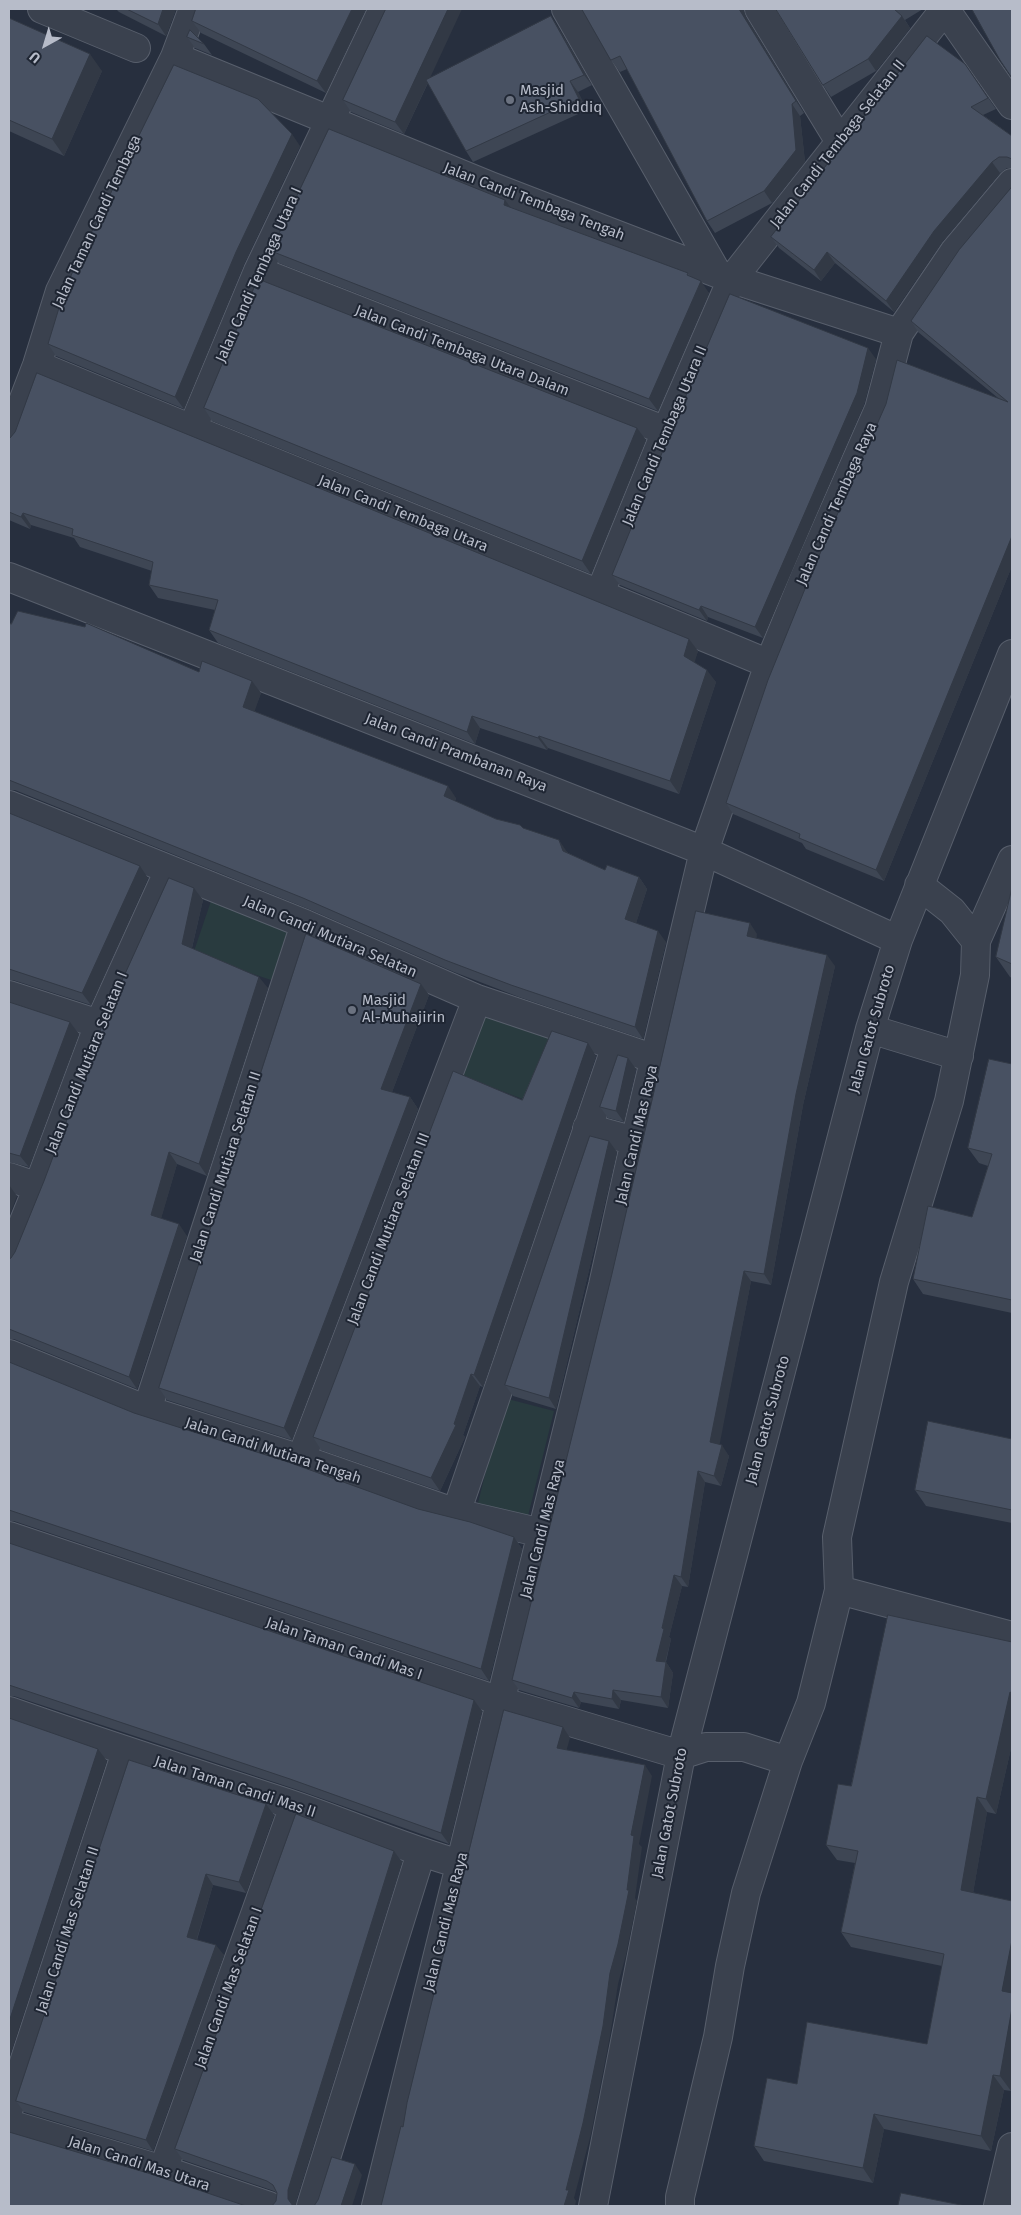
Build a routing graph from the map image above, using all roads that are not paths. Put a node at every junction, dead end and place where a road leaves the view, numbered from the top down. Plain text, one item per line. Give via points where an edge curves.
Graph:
1 (42, 9) edge
2 (193, 9) edge
3 (383, 9) edge
4 (566, 9) edge
5 (760, 9) edge
6 (945, 9) edge
7 (136, 48) dead end
8 (176, 57) junction
9 (1012, 105) edge
10 (330, 121) junction
11 (840, 142) junction
12 (1012, 183) edge
13 (258, 271) junction
14 (724, 276) junction
15 (898, 334) junction
16 (37, 365) junction
17 (192, 430) junction
18 (666, 431) junction
19 (9, 438) edge
20 (9, 578) edge
21 (600, 593) junction
22 (1012, 654) edge
23 (770, 664) junction
24 (9, 805) edge
25 (704, 851) junction
26 (1012, 860) edge
27 (169, 870) junction
28 (919, 885) junction
29 (305, 924) junction
30 (898, 940) junction
31 (976, 941) junction
32 (9, 995) edge
33 (477, 999) junction
34 (99, 1024) junction
35 (870, 1030) junction
36 (616, 1046) junction
37 (959, 1056) junction
38 (655, 1058) junction
39 (586, 1128) junction
40 (634, 1142) junction
41 (9, 1177) edge
42 (38, 1187) junction
43 (9, 1258) edge
44 (9, 1354) edge
45 (147, 1410) junction
46 (301, 1459) junction
47 (456, 1513) junction
48 (542, 1533) junction
49 (9, 1536) edge
50 (839, 1590) junction
51 (1012, 1636) edge
52 (500, 1701) junction
53 (9, 1711) edge
54 (126, 1752) junction
55 (681, 1755) junction
56 (788, 1762) junction
57 (294, 1806) junction
58 (421, 1853) junction
59 (460, 1864) junction
60 (9, 2108) edge
61 (9, 2124) edge
62 (1012, 2147) edge
63 (163, 2170) junction
64 (269, 2206) edge
65 (311, 2206) edge
66 (376, 2206) edge
67 (593, 2206) edge
68 (680, 2206) edge
69 (998, 2206) edge

1 - 7 street
2 - 8 street, Jalan Taman Candi Tembaga
3 - 10 street, Jalan Candi Tembaga Utara I
4 - 14 street
5 - 11 street
6 - 9 street
6 - 11 street, Jalan Candi Tembaga Selatan II
8 - 10 street, Jalan Candi Tembaga Tengah
8 - 16 street, Jalan Taman Candi Tembaga via 60,291
10 - 13 street, Jalan Candi Tembaga Utara I
10 - 14 street, Jalan Candi Tembaga Tengah
11 - 14 street, Jalan Candi Tembaga Selatan II
12 - 15 street, Jalan Candi Tembaga Raya via 954,252
13 - 17 street, Jalan Candi Tembaga Utara I
13 - 18 street, Jalan Candi Tembaga Utara Dalam
14 - 15 street, Jalan Candi Tembaga Tengah
14 - 18 street, Jalan Candi Tembaga Utara II
15 - 23 street, Jalan Candi Tembaga Raya via 879,410
16 - 17 street, Jalan Candi Tembaga Utara
16 - 19 street, Jalan Taman Candi Tembaga
17 - 21 street, Jalan Candi Tembaga Utara
18 - 21 street, Jalan Candi Tembaga Utara II
20 - 25 street, Jalan Candi Prambanan Raya
21 - 23 street, Jalan Candi Tembaga Utara
22 - 28 street, Jalan Gatot Subroto
23 - 25 street, Jalan Candi Tembaga Raya
24 - 27 street, Jalan Candi Mutiara Selatan
25 - 30 street, Jalan Candi Prambanan Raya
25 - 38 street, Jalan Candi Mas Raya
26 - 31 street
27 - 29 street, Jalan Candi Mutiara Selatan
27 - 34 street, Jalan Candi Mutiara Selatan I
28 - 30 street, Jalan Gatot Subroto
28 - 31 street via 952,911
29 - 33 street, Jalan Candi Mutiara Selatan
29 - 45 street, Jalan Candi Mutiara Selatan II
30 - 35 street, Jalan Gatot Subroto
31 - 37 street via 975,975
32 - 34 street
33 - 36 street, Jalan Candi Mutiara Selatan
33 - 46 street, Jalan Candi Mutiara Selatan III
34 - 42 street, Jalan Candi Mutiara Selatan I
35 - 37 street
35 - 55 street, Jalan Gatot Subroto
36 - 38 street, Jalan Candi Mutiara Selatan
36 - 39 street
37 - 50 street via 949,1102 894,1282 883,1329 837,1537
38 - 40 street, Jalan Candi Mas Raya
39 - 40 street
39 - 47 street
40 - 48 street, Jalan Candi Mas Raya via 603,1285
41 - 42 street
42 - 43 street, Jalan Candi Mutiara Selatan I
44 - 45 street, Jalan Candi Mutiara Tengah
45 - 46 street, Jalan Candi Mutiara Tengah
46 - 47 street, Jalan Candi Mutiara Tengah
47 - 48 street, Jalan Candi Mutiara Tengah
48 - 52 street, Jalan Candi Mas Raya
49 - 52 street, Jalan Taman Candi Mas I
50 - 51 street
50 - 56 street via 811,1704
52 - 55 street, Jalan Taman Candi Mas I
52 - 59 street, Jalan Candi Mas Raya
53 - 54 street, Jalan Taman Candi Mas II
54 - 57 street, Jalan Taman Candi Mas II
54 - 60 street, Jalan Candi Mas Selatan II
55 - 56 street via 706,1747 744,1747
55 - 67 street, Jalan Gatot Subroto
56 - 68 street via 746,1893
57 - 58 street, Jalan Taman Candi Mas II
57 - 63 street, Jalan Candi Mas Selatan I
58 - 59 street, Jalan Taman Candi Mas II
58 - 65 street
59 - 66 street, Jalan Candi Mas Raya
61 - 63 street, Jalan Candi Mas Utara
62 - 69 street
63 - 64 street, Jalan Candi Mas Utara

